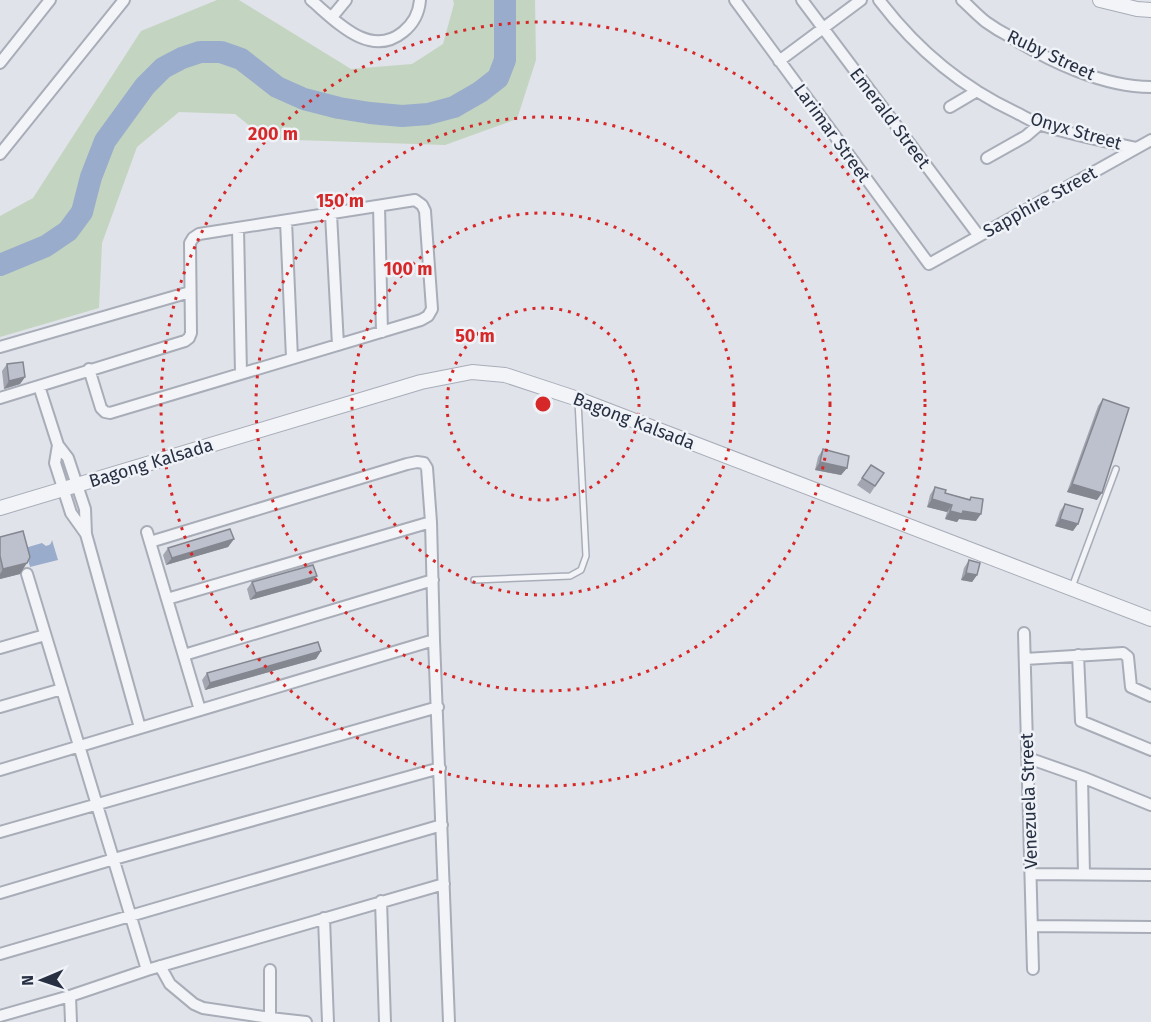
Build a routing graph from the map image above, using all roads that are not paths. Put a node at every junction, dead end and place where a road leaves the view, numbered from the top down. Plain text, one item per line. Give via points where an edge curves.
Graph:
1 (50, 0) edge
2 (124, 0) edge
3 (311, 0) edge
4 (346, 0) edge
5 (420, 0) edge
6 (735, 0) edge
7 (802, 0) edge
8 (861, 0) edge
9 (879, 0) edge
10 (962, 0) edge
11 (1100, 0) edge
12 (1143, 6) edge
13 (332, 18) junction
14 (822, 29) junction
15 (779, 61) junction
16 (0, 63) edge
17 (1151, 87) edge
18 (977, 91) junction
19 (950, 107) dead end
20 (1040, 124) junction
21 (1151, 140) edge
22 (1136, 148) junction
23 (0, 154) edge
24 (987, 159) dead end
25 (379, 206) junction
26 (331, 214) junction
27 (286, 221) junction
28 (238, 228) junction
29 (979, 236) junction
30 (929, 264) joint
31 (190, 292) junction
32 (382, 332) junction
33 (338, 345) junction
34 (0, 347) edge
35 (292, 358) junction
36 (89, 369) junction
37 (241, 373) junction
38 (39, 386) junction
39 (0, 398) edge
40 (578, 399) junction
41 (1116, 469) dead end
42 (70, 487) junction
43 (0, 508) edge
44 (431, 522) junction
45 (27, 574) edge
46 (433, 580) junction
47 (474, 580) dead end
48 (1072, 588) junction
49 (167, 599) junction
50 (1151, 619) edge
51 (1024, 633) dead end
52 (45, 635) junction
53 (434, 640) junction
54 (0, 648) edge
55 (184, 655) junction
56 (1078, 655) junction
57 (1025, 659) junction
58 (62, 689) junction
59 (1151, 696) edge
60 (0, 707) edge
61 (438, 707) junction
62 (200, 710) junction
63 (140, 728) junction
64 (79, 747) junction
65 (1151, 750) edge
66 (1028, 758) junction
67 (440, 768) junction
68 (0, 770) edge
69 (1082, 777) junction
70 (97, 804) junction
71 (1151, 805) edge
72 (442, 825) junction
73 (0, 832) edge
74 (114, 859) junction
75 (1031, 874) junction
76 (1084, 874) junction
77 (1151, 875) edge
78 (444, 884) junction
79 (0, 893) edge
80 (381, 901) junction
81 (130, 915) junction
82 (324, 918) junction
83 (1032, 926) junction
84 (1151, 927) edge
85 (0, 954) edge
86 (160, 966) junction
87 (1033, 969) dead end
88 (147, 970) junction
89 (270, 970) dead end
90 (70, 996) junction
91 (0, 1016) edge
92 (270, 1018) junction
93 (71, 1022) edge
94 (306, 1022) edge
95 (328, 1022) edge
96 (386, 1022) edge
97 (449, 1022) edge

1 - 16 street
2 - 23 street
3 - 13 street
4 - 13 street
5 - 13 street via 414,21 390,40 361,39
6 - 15 street, Larimar Street
7 - 14 street, Emerald Street
8 - 14 street
9 - 18 street, Onyx Street via 924,51
10 - 17 street, Ruby Street via 987,23 1055,61 1093,77
11 - 12 street
14 - 15 street
14 - 29 street, Emerald Street
15 - 30 street, Larimar Street
18 - 19 street
18 - 20 street, Onyx Street
20 - 22 street, Onyx Street
20 - 24 street
21 - 22 street, Sapphire Street
22 - 29 street, Sapphire Street
25 - 26 street
25 - 32 street
25 - 32 street via 415,200 425,210 432,309 421,320
26 - 27 street
26 - 33 street
27 - 28 street
27 - 35 street
28 - 31 street via 193,238
28 - 37 street
29 - 30 street, Sapphire Street
31 - 34 street
31 - 36 street via 189,338
32 - 33 street
33 - 35 street
35 - 37 street
36 - 37 street via 101,408 110,413
36 - 38 street
38 - 39 street
38 - 42 street via 58,445 68,458
40 - 42 street, Bagong Kalsada via 505,375 463,373 421,381
40 - 47 lane via 586,556 581,570 570,576
40 - 48 street, Bagong Kalsada
41 - 48 lane
42 - 43 street, Bagong Kalsada
42 - 63 street via 85,509 86,534
44 - 46 street
44 - 49 street
44 - 49 street via 427,468 417,462 149,537
45 - 52 street
46 - 53 street
46 - 55 street
48 - 50 street, Bagong Kalsada
49 - 55 street
51 - 57 street, Venezuela Street
52 - 54 street
52 - 58 street
53 - 61 street
53 - 62 street
55 - 62 street
56 - 57 street
56 - 59 street via 1123,652 1128,657 1132,689
56 - 65 street via 1081,721
57 - 66 street, Venezuela Street
58 - 60 street
58 - 64 street
61 - 67 street
61 - 70 street
62 - 63 street
63 - 64 street
64 - 68 street
64 - 70 street
66 - 69 street
66 - 75 street, Venezuela Street
67 - 72 street
67 - 74 street
69 - 71 street
69 - 76 street
70 - 73 street
70 - 74 street
72 - 78 street
72 - 81 street
74 - 79 street
74 - 81 street
75 - 76 street
75 - 83 street, Venezuela Street
76 - 77 street
78 - 80 street
78 - 97 street
80 - 82 street
80 - 96 street
81 - 85 street
81 - 88 street
82 - 86 street
82 - 95 street
83 - 84 street
83 - 87 street, Venezuela Street
86 - 88 street
86 - 92 street via 170,984 194,1004
88 - 90 street
89 - 92 street
90 - 91 street
90 - 93 street
92 - 94 street

